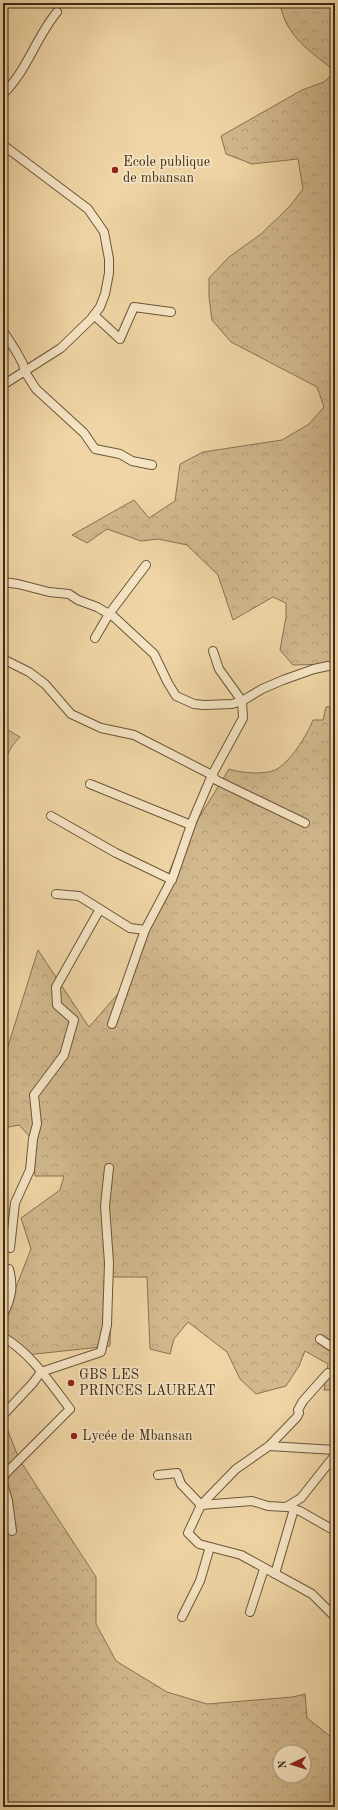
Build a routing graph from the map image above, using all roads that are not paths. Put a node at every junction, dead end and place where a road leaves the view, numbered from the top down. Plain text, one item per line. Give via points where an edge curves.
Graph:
1 (57, 12) dead end
2 (3, 94) edge
3 (3, 145) edge
4 (171, 312) dead end
5 (94, 315) junction
6 (3, 331) edge
7 (25, 372) junction
8 (3, 385) edge
9 (152, 465) dead end
10 (146, 565) dead end
11 (3, 582) edge
12 (109, 614) junction
13 (95, 638) dead end
14 (213, 651) dead end
15 (3, 659) edge
16 (328, 666) dead end
17 (242, 701) junction
18 (212, 776) junction
19 (90, 784) dead end
20 (51, 816) dead end
21 (305, 823) dead end
22 (192, 825) junction
23 (172, 880) junction
24 (56, 894) dead end
25 (100, 909) junction
26 (145, 930) junction
27 (112, 1024) dead end
28 (109, 1168) dead end
29 (10, 1248) dead end
30 (9, 1269) dead end
31 (3, 1315) edge
32 (320, 1339) dead end
33 (4, 1340) edge
34 (335, 1349) edge
35 (41, 1372) junction
36 (328, 1373) dead end
37 (3, 1415) edge
38 (269, 1446) junction
39 (335, 1450) edge
40 (335, 1455) edge
41 (158, 1475) dead end
42 (3, 1479) edge
43 (3, 1483) edge
44 (201, 1505) junction
45 (290, 1508) junction
46 (12, 1531) dead end
47 (335, 1531) edge
48 (210, 1547) junction
49 (264, 1569) junction
50 (275, 1574) junction
51 (250, 1612) dead end
52 (182, 1617) dead end
53 (335, 1617) edge

1 - 2 street via 46,24 20,74
3 - 5 street via 84,205 104,232 109,259 108,284
4 - 5 street via 134,307 120,339
5 - 7 street via 64,345
6 - 7 street via 23,364
7 - 8 street
7 - 9 street via 36,389 84,433 95,449
10 - 12 street
11 - 12 street via 69,594
12 - 13 street
12 - 17 street via 154,654 168,683 176,696 182,700 204,705
14 - 17 street via 219,669
15 - 18 street via 29,672 45,684 71,714 100,728 134,735
16 - 17 street via 283,680
17 - 18 street via 243,718
18 - 21 street
18 - 22 street
19 - 22 street
20 - 23 street via 116,853
22 - 23 street
23 - 26 street
24 - 25 street via 79,896
25 - 26 street via 130,928
25 - 29 street via 56,987 57,1005 74,1020 64,1055 34,1095 37,1124 30,1170 15,1203
26 - 27 street
28 - 35 street via 105,1206 109,1263 107,1325 102,1352
30 - 31 street via 13,1283
32 - 34 street
33 - 35 street via 17,1347
35 - 37 street
35 - 42 street via 70,1409
36 - 38 street via 303,1401 298,1410 298,1417
38 - 39 street
38 - 44 street via 236,1469
40 - 45 street
41 - 44 street via 177,1473 181,1484
43 - 46 street
44 - 45 street via 252,1502
44 - 48 street via 188,1533 199,1544
45 - 47 street
45 - 50 street
48 - 49 street via 241,1555
48 - 52 street via 200,1581
49 - 50 street
49 - 51 street
50 - 53 street via 312,1594

